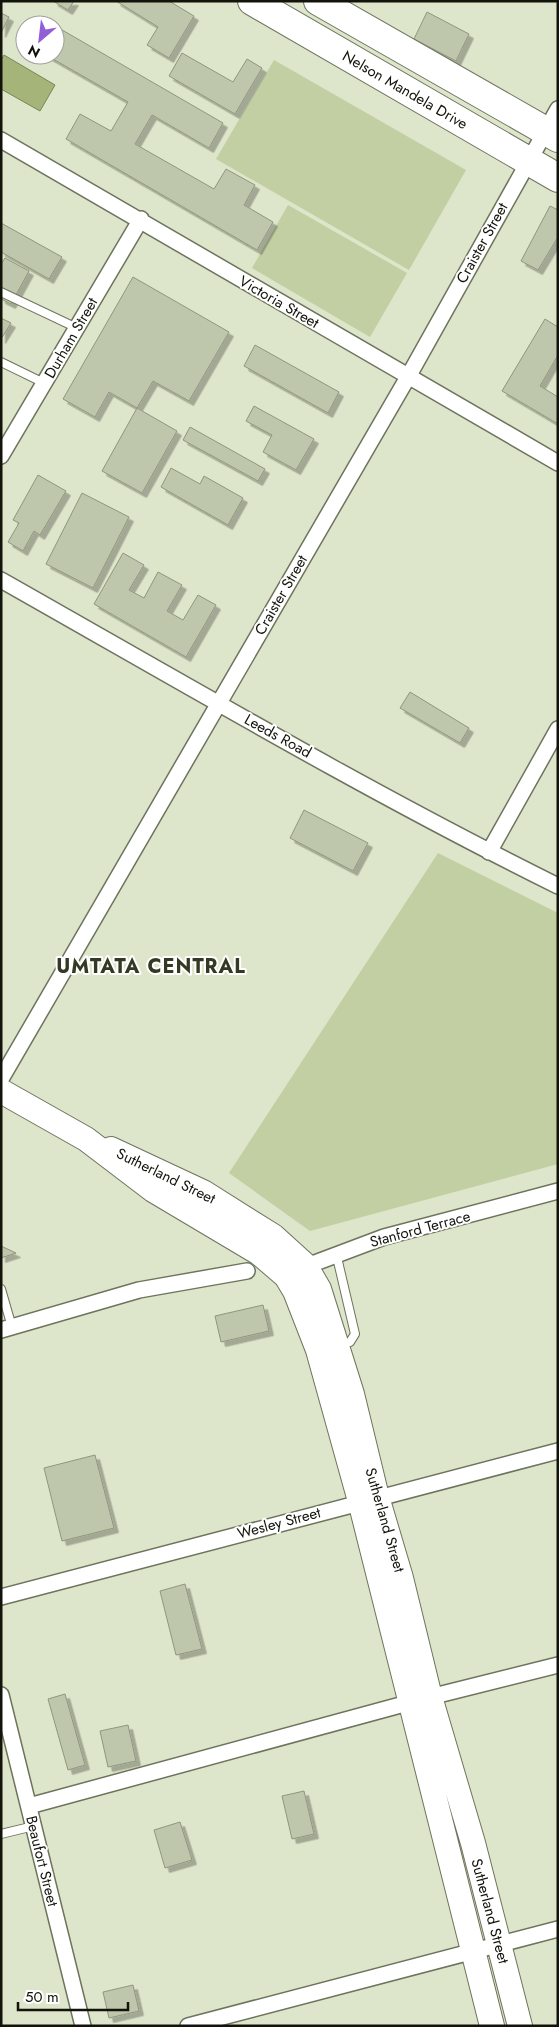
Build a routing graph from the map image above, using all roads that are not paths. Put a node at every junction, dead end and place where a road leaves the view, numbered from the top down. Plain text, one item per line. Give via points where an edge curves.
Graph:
1 (252, 1) edge
2 (318, 1) edge
3 (554, 126) edge
4 (1, 140) edge
5 (528, 161) junction
6 (558, 178) edge
7 (141, 219) junction
8 (1, 292) edge
9 (77, 328) junction
10 (1, 362) edge
11 (408, 377) junction
12 (44, 383) junction
13 (1, 456) edge
14 (558, 463) edge
15 (1, 580) edge
16 (218, 703) junction
17 (558, 729) edge
18 (489, 852) junction
19 (558, 886) edge
20 (1, 1078) edge
21 (1, 1091) edge
22 (558, 1191) edge
23 (336, 1254) junction
24 (247, 1271) dead end
25 (296, 1271) junction
26 (1, 1289) edge
27 (6, 1329) edge
28 (336, 1345) junction
29 (558, 1451) edge
30 (368, 1499) junction
31 (1, 1597) edge
32 (558, 1665) edge
33 (1, 1696) edge
34 (420, 1700) junction
35 (29, 1806) junction
36 (34, 1826) junction
37 (1, 1834) edge
38 (558, 1929) edge
39 (500, 1944) junction
40 (472, 1951) junction
41 (83, 2026) edge
42 (188, 2026) edge
43 (492, 2026) edge
44 (520, 2026) edge

1 - 5 highway, Nelson Mandela Drive
2 - 3 highway
3 - 5 street, Craister Street
4 - 7 street, Victoria Street
5 - 6 highway, Nelson Mandela Drive
5 - 11 street, Craister Street
7 - 9 street, Durham Street
7 - 11 street, Victoria Street
8 - 9 lane
9 - 12 street, Durham Street
10 - 12 lane
11 - 14 street, Victoria Street
11 - 16 street, Craister Street
12 - 13 street, Durham Street
15 - 16 street, Leeds Road
16 - 18 street, Leeds Road
16 - 20 street, Craister Street
17 - 18 street
18 - 19 street, Leeds Road
21 - 25 main road, Sutherland Street via 86,1139 154,1190
22 - 23 street, Stanford Terrace via 384,1237
23 - 25 street, Stanford Terrace
23 - 28 lane via 355,1334 350,1342
24 - 27 street via 139,1290
25 - 28 main road, Sutherland Street via 319,1289
25 - 30 main road, Sutherland Street via 298,1296
26 - 27 lane
28 - 30 main road, Sutherland Street via 352,1394
29 - 30 street, Wesley Street
30 - 31 street, Wesley Street
30 - 34 main road, Sutherland Street
32 - 34 street
33 - 35 street, Beaufort Street
34 - 35 street
34 - 39 main road, Sutherland Street
34 - 40 main road, Sutherland Street
35 - 36 street, Beaufort Street
36 - 37 lane
36 - 41 street, Beaufort Street
38 - 39 street
39 - 40 street
39 - 44 main road, Sutherland Street
40 - 42 street
40 - 43 main road, Sutherland Street

